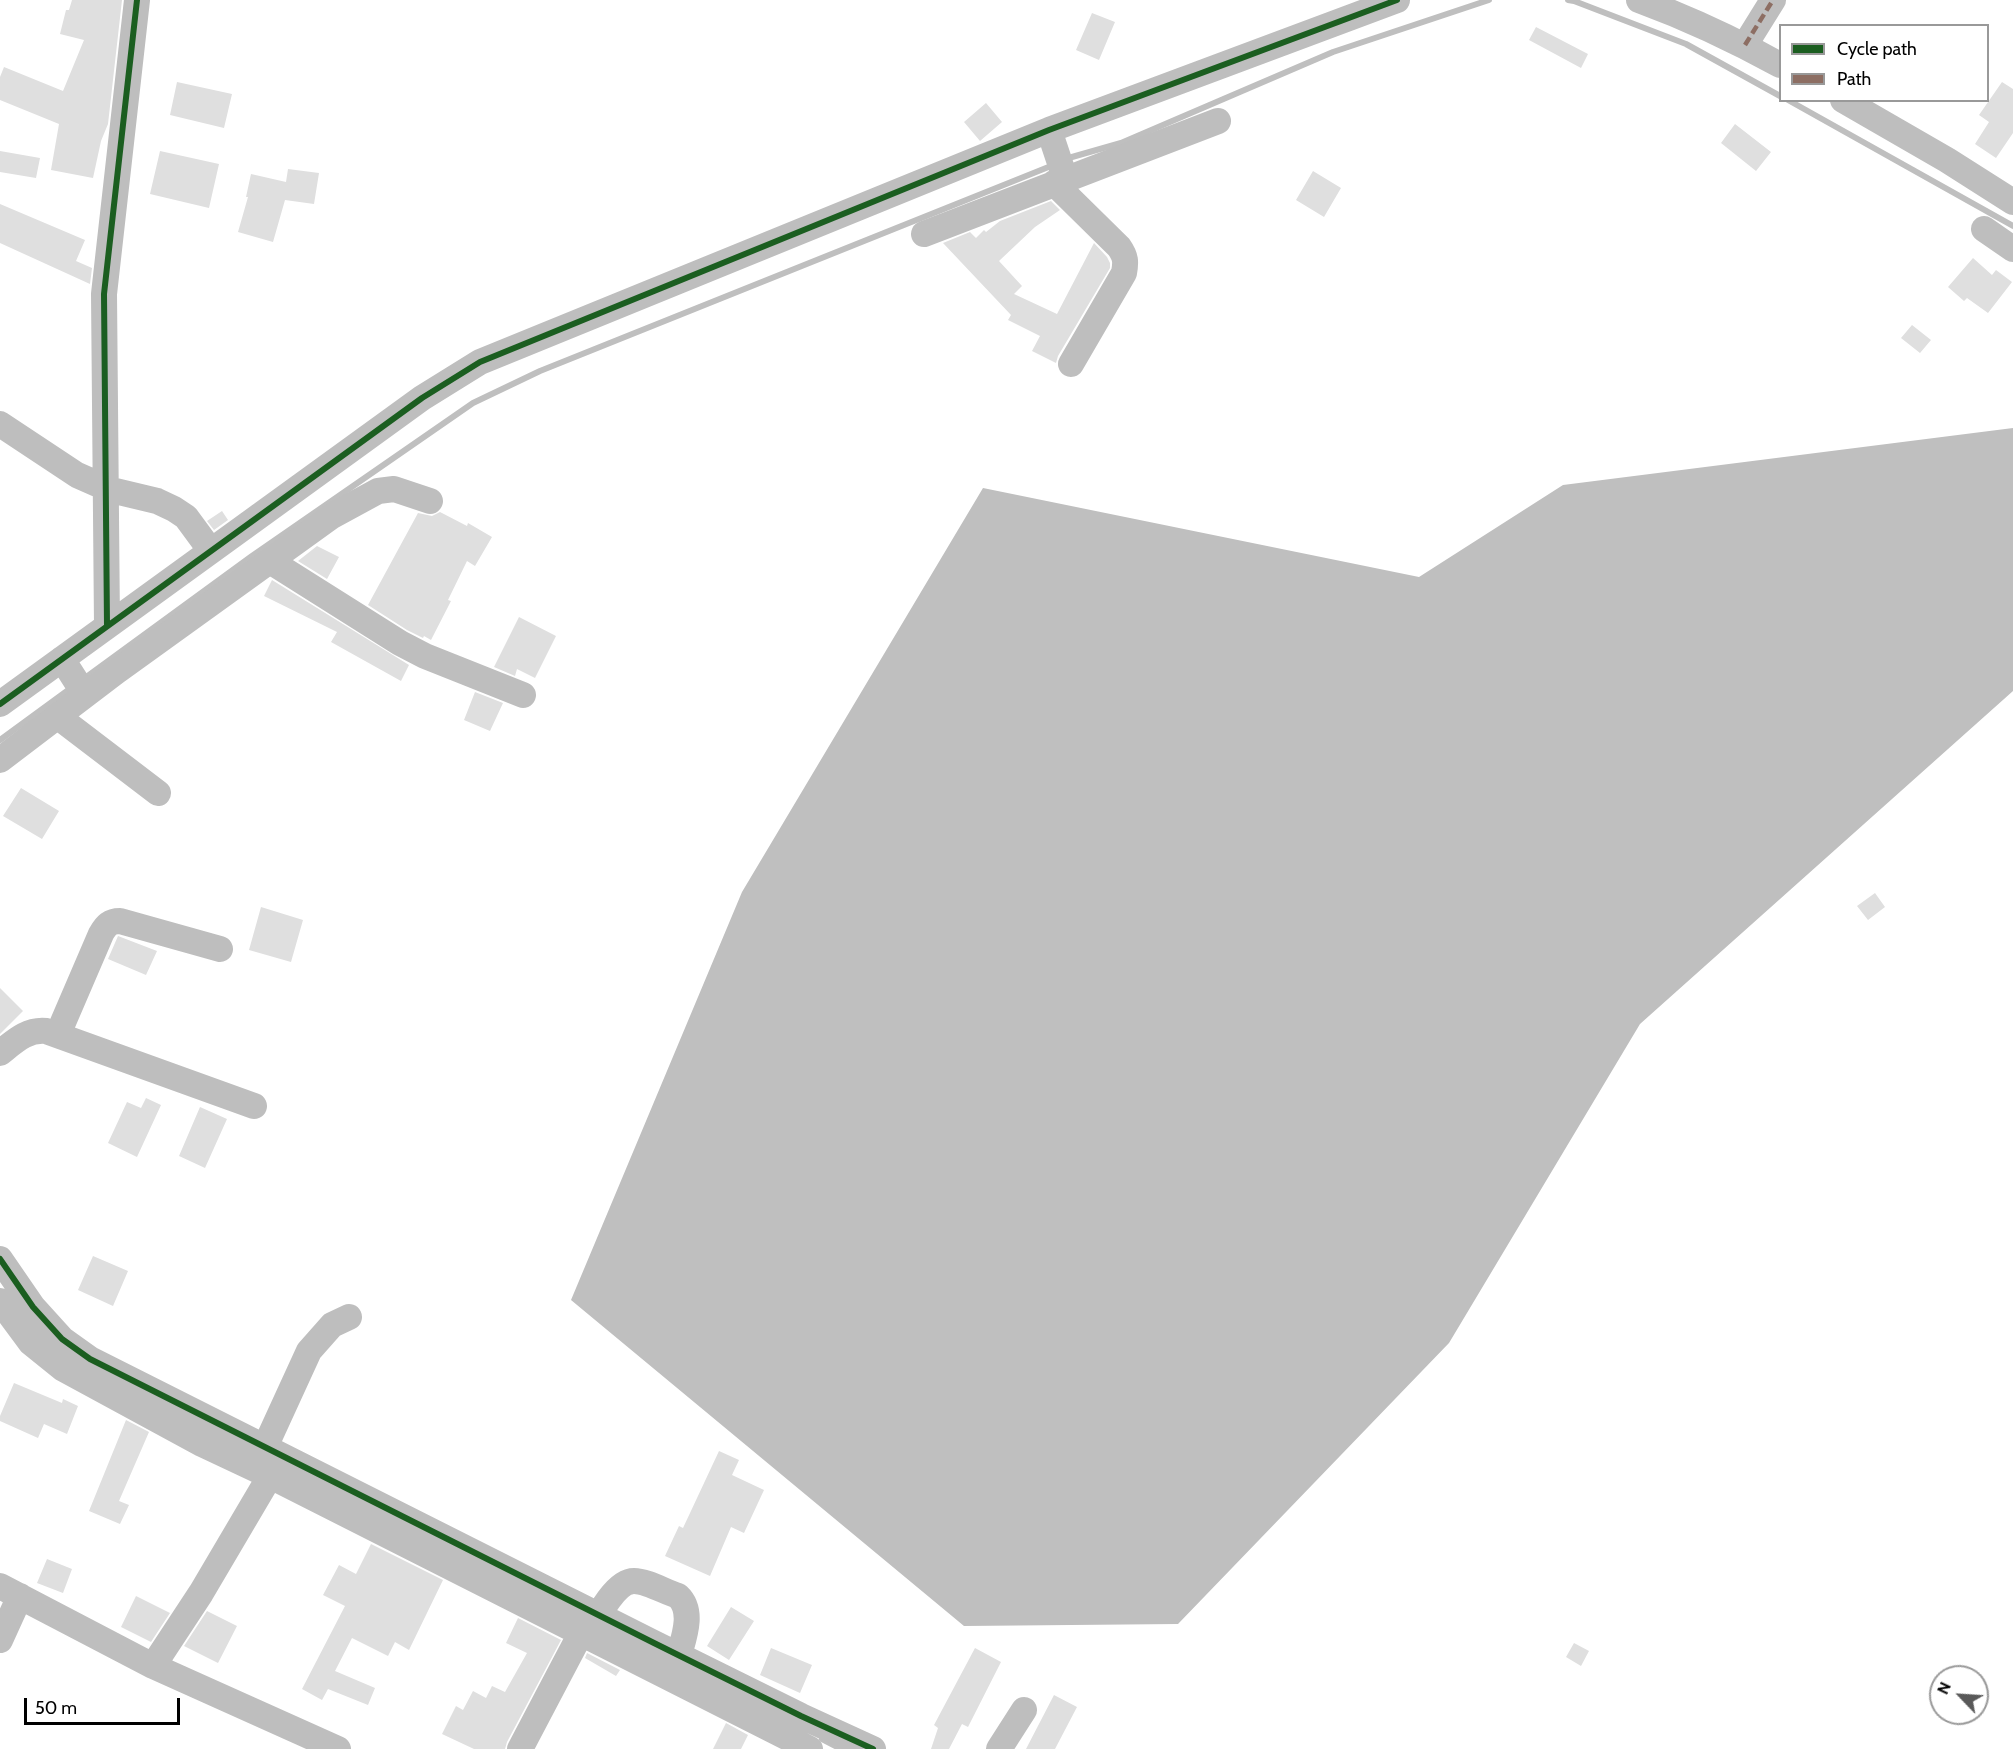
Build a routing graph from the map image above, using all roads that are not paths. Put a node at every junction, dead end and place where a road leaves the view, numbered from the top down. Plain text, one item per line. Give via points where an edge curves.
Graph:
1 (137, 0) edge
2 (1397, 0) edge
3 (1639, 0) edge
4 (1773, 0) edge
5 (1744, 45) junction
6 (1779, 64) edge
7 (1846, 102) edge
8 (1218, 121) dead end
9 (1049, 130) junction
10 (1059, 181) junction
11 (2013, 202) edge
12 (1984, 229) dead end
13 (924, 234) dead end
14 (2013, 249) edge
15 (1071, 364) dead end
16 (0, 424) edge
17 (104, 487) junction
18 (430, 501) dead end
19 (211, 551) junction
20 (270, 561) junction
21 (107, 626) junction
22 (62, 659) junction
23 (85, 695) junction
24 (523, 695) dead end
25 (0, 704) edge
26 (57, 716) junction
27 (0, 760) edge
28 (158, 793) dead end
29 (220, 949) dead end
30 (58, 1034) junction
31 (0, 1053) edge
32 (254, 1106) dead end
33 (0, 1258) edge
34 (0, 1301) edge
35 (349, 1317) dead end
36 (265, 1447) junction
37 (270, 1476) junction
38 (10, 1591) edge
39 (589, 1628) junction
40 (0, 1640) edge
41 (679, 1655) junction
42 (153, 1666) junction
43 (1024, 1710) dead end
44 (306, 1743) edge
45 (338, 1749) edge
46 (520, 1749) edge
47 (810, 1749) edge
48 (873, 1749) edge
49 (999, 1749) edge

1 - 17 street via 104,294
2 - 9 street
3 - 5 street
4 - 5 street
5 - 6 street
7 - 11 street
8 - 10 street
9 - 10 street
9 - 19 street via 480,362 422,398
10 - 13 street
10 - 15 street via 1063,194 1119,247 1126,264
12 - 14 street
16 - 17 street via 77,475
17 - 19 street via 174,509 186,517
17 - 21 street
18 - 20 street via 394,489 378,491 332,516
19 - 21 street
20 - 23 street
20 - 24 street via 400,643
21 - 22 street
22 - 23 street
22 - 25 street
23 - 26 street
26 - 27 street
26 - 28 street
29 - 30 street via 111,921 101,934
30 - 31 street via 37,1030
30 - 32 street
33 - 36 street via 33,1307 62,1339 90,1359
34 - 37 street via 31,1343 62,1368
35 - 36 street via 332,1325 309,1351
36 - 39 street
37 - 39 street
37 - 42 street
38 - 40 street
38 - 42 street
39 - 41 street
39 - 41 street via 618,1588 636,1581 678,1596 685,1605 686,1631
39 - 46 street
39 - 47 street
41 - 48 street
42 - 44 street
43 - 49 street
44 - 45 street

